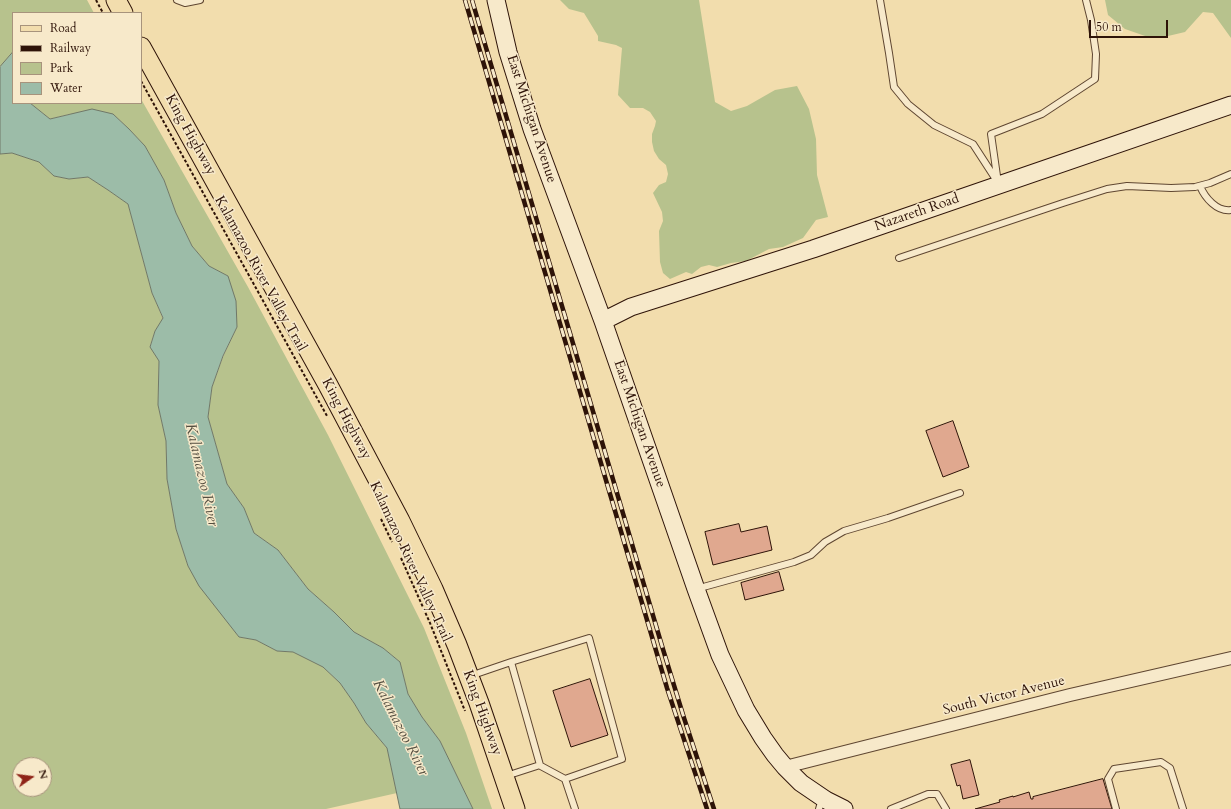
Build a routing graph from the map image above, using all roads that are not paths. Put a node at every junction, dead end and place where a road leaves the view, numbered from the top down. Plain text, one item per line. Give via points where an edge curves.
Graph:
1 (116, 0) edge
2 (177, 0) edge
3 (200, 0) edge
4 (496, 0) edge
5 (880, 0) edge
6 (1086, 0) edge
7 (122, 12) edge
8 (142, 49) edge
9 (1231, 105) edge
10 (1231, 174) edge
11 (998, 184) junction
12 (1200, 186) junction
13 (1231, 210) edge
14 (899, 258) dead end
15 (603, 321) junction
16 (960, 493) dead end
17 (696, 589) junction
18 (1231, 658) edge
19 (511, 662) junction
20 (469, 676) junction
21 (539, 765) junction
22 (785, 767) junction
23 (505, 777) junction
24 (565, 779) junction
25 (821, 803) edge
26 (515, 809) edge
27 (575, 809) edge
28 (844, 809) edge
29 (891, 809) edge
30 (946, 809) edge
31 (1116, 809) edge
32 (1183, 809) edge

1 - 7 main road
2 - 3 lane via 184,3
4 - 15 street, East Michigan Avenue via 508,52 532,129
5 - 11 lane via 894,87 908,104 934,125 974,144
6 - 11 lane via 1096,54 1095,79 1042,114 991,134
8 - 20 main road, King Highway via 328,385 400,521 433,589
9 - 11 street, Nazareth Road
10 - 12 lane
11 - 15 street, Nazareth Road via 814,249 631,307
12 - 13 lane via 1211,202 1221,209
12 - 14 lane via 1127,186 1107,189
15 - 17 street, East Michigan Avenue
16 - 17 lane via 844,531 810,555 794,562
17 - 22 street, East Michigan Avenue via 720,655 746,710
18 - 22 street, South Victor Avenue via 1070,695
19 - 20 lane
19 - 21 lane
19 - 24 lane via 589,638 622,759
20 - 23 main road, King Highway
21 - 23 lane
21 - 24 lane
22 - 25 street, East Michigan Avenue
23 - 26 main road, King Highway
24 - 27 lane
25 - 28 street, East Michigan Avenue
29 - 30 lane via 928,794 937,794
31 - 32 lane via 1108,779 1114,769 1161,762 1170,768

